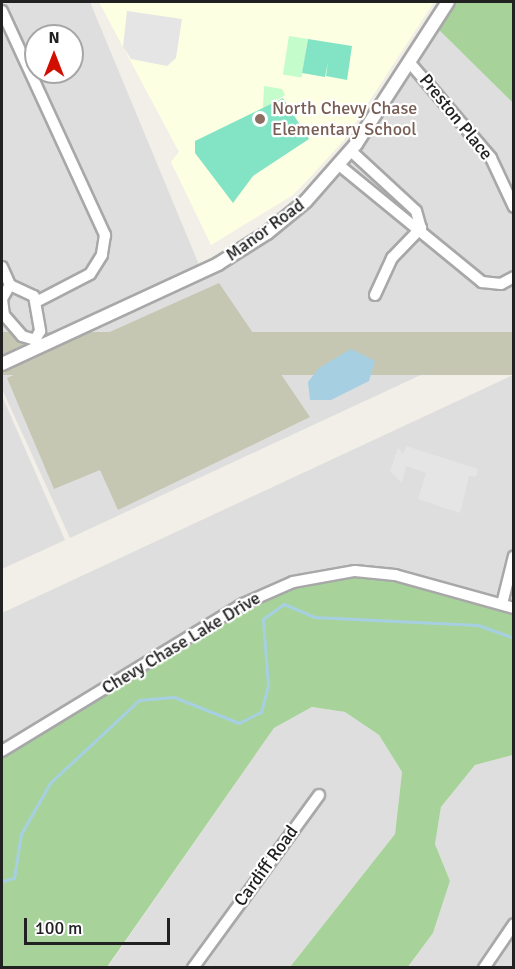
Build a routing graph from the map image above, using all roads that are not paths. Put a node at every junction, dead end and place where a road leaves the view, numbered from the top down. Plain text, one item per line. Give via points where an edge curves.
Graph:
1 (448, 2) edge
2 (2, 11) edge
3 (410, 63) junction
4 (351, 151) junction
5 (339, 165) junction
6 (513, 207) edge
7 (421, 228) junction
8 (2, 267) edge
9 (513, 277) edge
10 (10, 285) junction
11 (375, 295) dead end
12 (36, 302) junction
13 (3, 316) edge
14 (36, 344) junction
15 (2, 364) edge
16 (513, 556) edge
17 (502, 604) junction
18 (513, 608) edge
19 (2, 752) edge
20 (319, 795) dead end
21 (513, 924) edge
22 (193, 968) edge
23 (484, 968) edge

1 - 3 street, Manor Road
2 - 12 street via 105,235 102,255 90,274
3 - 4 street, Manor Road
3 - 6 street, Preston Place via 491,158
4 - 5 street, Manor Road
4 - 7 street via 416,211
5 - 7 street via 405,224
5 - 14 street, Manor Road via 267,233 218,264
7 - 9 street via 482,282 501,284
7 - 11 street via 392,258
8 - 10 street
10 - 12 street via 28,291
10 - 13 street via 2,299
12 - 14 street via 40,331
13 - 14 street
14 - 15 street, Manor Road
16 - 17 street
17 - 18 street, Chevy Chase Lake Drive
17 - 19 street, Chevy Chase Lake Drive via 355,571 293,582 243,604
20 - 22 street, Cardiff Road
21 - 23 street

